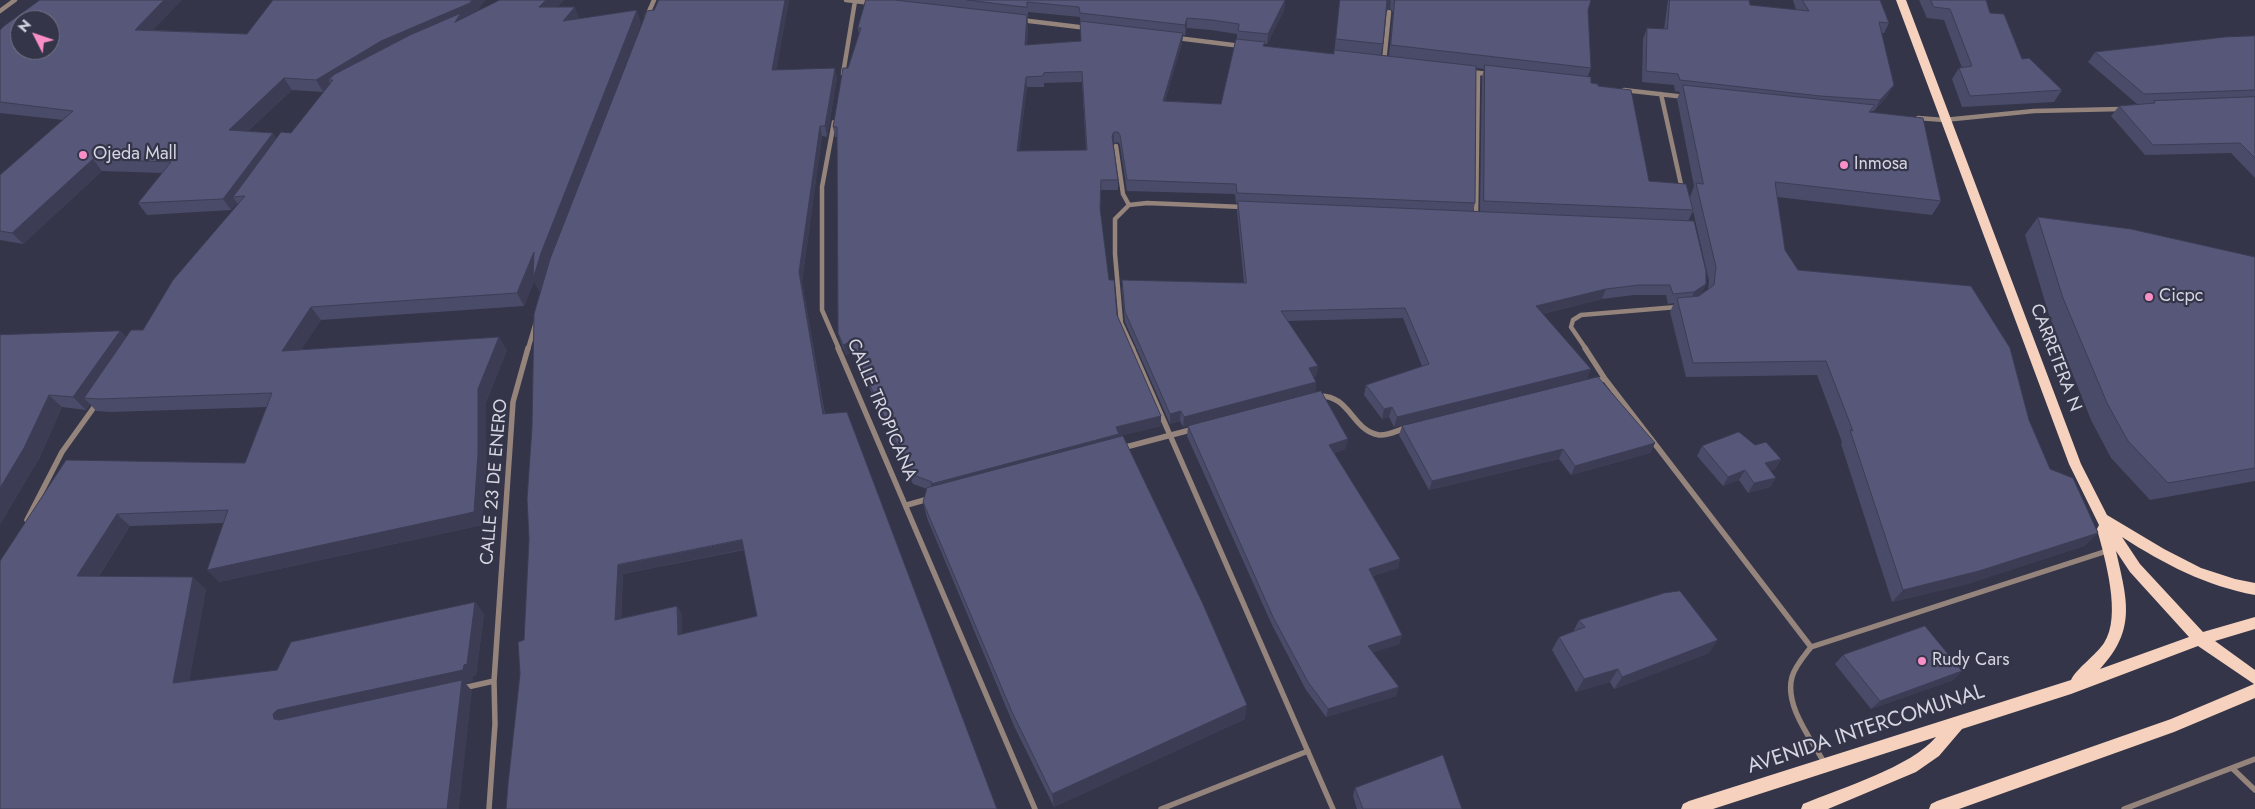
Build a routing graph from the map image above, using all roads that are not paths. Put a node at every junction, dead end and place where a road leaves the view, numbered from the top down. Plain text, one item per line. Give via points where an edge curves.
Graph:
1 (15, 0) edge
2 (654, 0) edge
3 (846, 0) edge
4 (1901, 0) edge
5 (855, 1) edge
6 (875, 3) edge
7 (0, 11) edge
8 (1389, 12) edge
9 (646, 18) edge
10 (1012, 19) edge
11 (1090, 28) edge
12 (1168, 37) edge
13 (1247, 46) edge
14 (1374, 61) edge
15 (1384, 62) junction
16 (1393, 63) edge
17 (1460, 71) edge
18 (1478, 73) junction
19 (1498, 75) edge
20 (841, 84) edge
21 (1623, 90) edge
22 (1661, 94) junction
23 (1690, 98) edge
24 (2123, 109) edge
25 (836, 112) edge
26 (1914, 118) edge
27 (1944, 120) junction
28 (1116, 146) dead end
29 (1684, 199) edge
30 (1129, 205) junction
31 (1247, 207) edge
32 (1466, 217) edge
33 (1476, 218) junction
34 (1486, 218) edge
35 (1682, 306) edge
36 (537, 316) edge
37 (1606, 379) junction
38 (1586, 384) edge
39 (102, 395) edge
40 (1312, 398) edge
41 (1414, 426) edge
42 (1198, 428) edge
43 (1170, 435) junction
44 (1114, 450) edge
45 (935, 498) edge
46 (907, 505) junction
47 (2101, 517) junction
48 (27, 522) edge
49 (2110, 550) junction
50 (2255, 589) edge
51 (2255, 623) edge
52 (2200, 638) junction
53 (1811, 647) junction
54 (2255, 678) edge
55 (494, 681) junction
56 (2072, 686) junction
57 (456, 690) edge
58 (2255, 691) edge
59 (1957, 723) junction
60 (1308, 752) junction
61 (2255, 759) edge
62 (1825, 764) junction
63 (2232, 768) junction
64 (2255, 790) edge
65 (489, 809) edge
66 (1035, 809) edge
67 (1161, 809) edge
68 (1333, 809) edge
69 (1689, 809) edge
70 (1809, 809) edge
71 (1937, 809) edge
72 (2124, 809) edge

1 - 7 street
2 - 9 street
3 - 5 street
4 - 27 main road, CARRETERA N
5 - 6 street
5 - 20 street
8 - 15 street
10 - 11 street
12 - 13 street
14 - 15 street
15 - 16 street
17 - 18 street
18 - 19 street
18 - 33 street
21 - 22 street
22 - 23 street
22 - 29 street
24 - 27 street via 2034,111
25 - 46 street, CALLE TROPICANA via 822,187 822,310
26 - 27 street
27 - 47 main road, CARRETERA N via 2075,464
28 - 30 street via 1123,194
30 - 31 street
30 - 43 street via 1115,219 1121,323
32 - 33 street
33 - 34 street
35 - 37 street via 1581,316 1573,320 1572,327
36 - 55 street, CALLE 23 DE ENERO via 513,402
37 - 38 street
37 - 53 street
39 - 48 street via 62,452
40 - 41 street via 1322,395 1334,398 1366,430 1380,435
42 - 43 street
43 - 44 street
43 - 60 street
45 - 46 street
46 - 66 street, CALLE TROPICANA
47 - 49 main road
47 - 50 main road via 2145,545 2200,573
47 - 52 main road, CARRETERA N via 2135,568
49 - 53 street
49 - 56 main road via 2116,584 2117,632 2098,663
51 - 52 main road, AVENIDA INTERCOMUNAL
52 - 54 main road, CARRETERA N
52 - 56 main road, AVENIDA INTERCOMUNAL
53 - 62 street via 1790,682 1794,701
55 - 57 street
55 - 65 street, CALLE 23 DE ENERO via 495,724
56 - 59 main road, AVENIDA INTERCOMUNAL
58 - 71 main road via 2174,725
59 - 62 main road, AVENIDA INTERCOMUNAL
59 - 70 main road via 1934,751 1911,767
60 - 67 street
60 - 68 street
61 - 63 street
62 - 69 main road, AVENIDA INTERCOMUNAL
63 - 64 street
63 - 72 street

